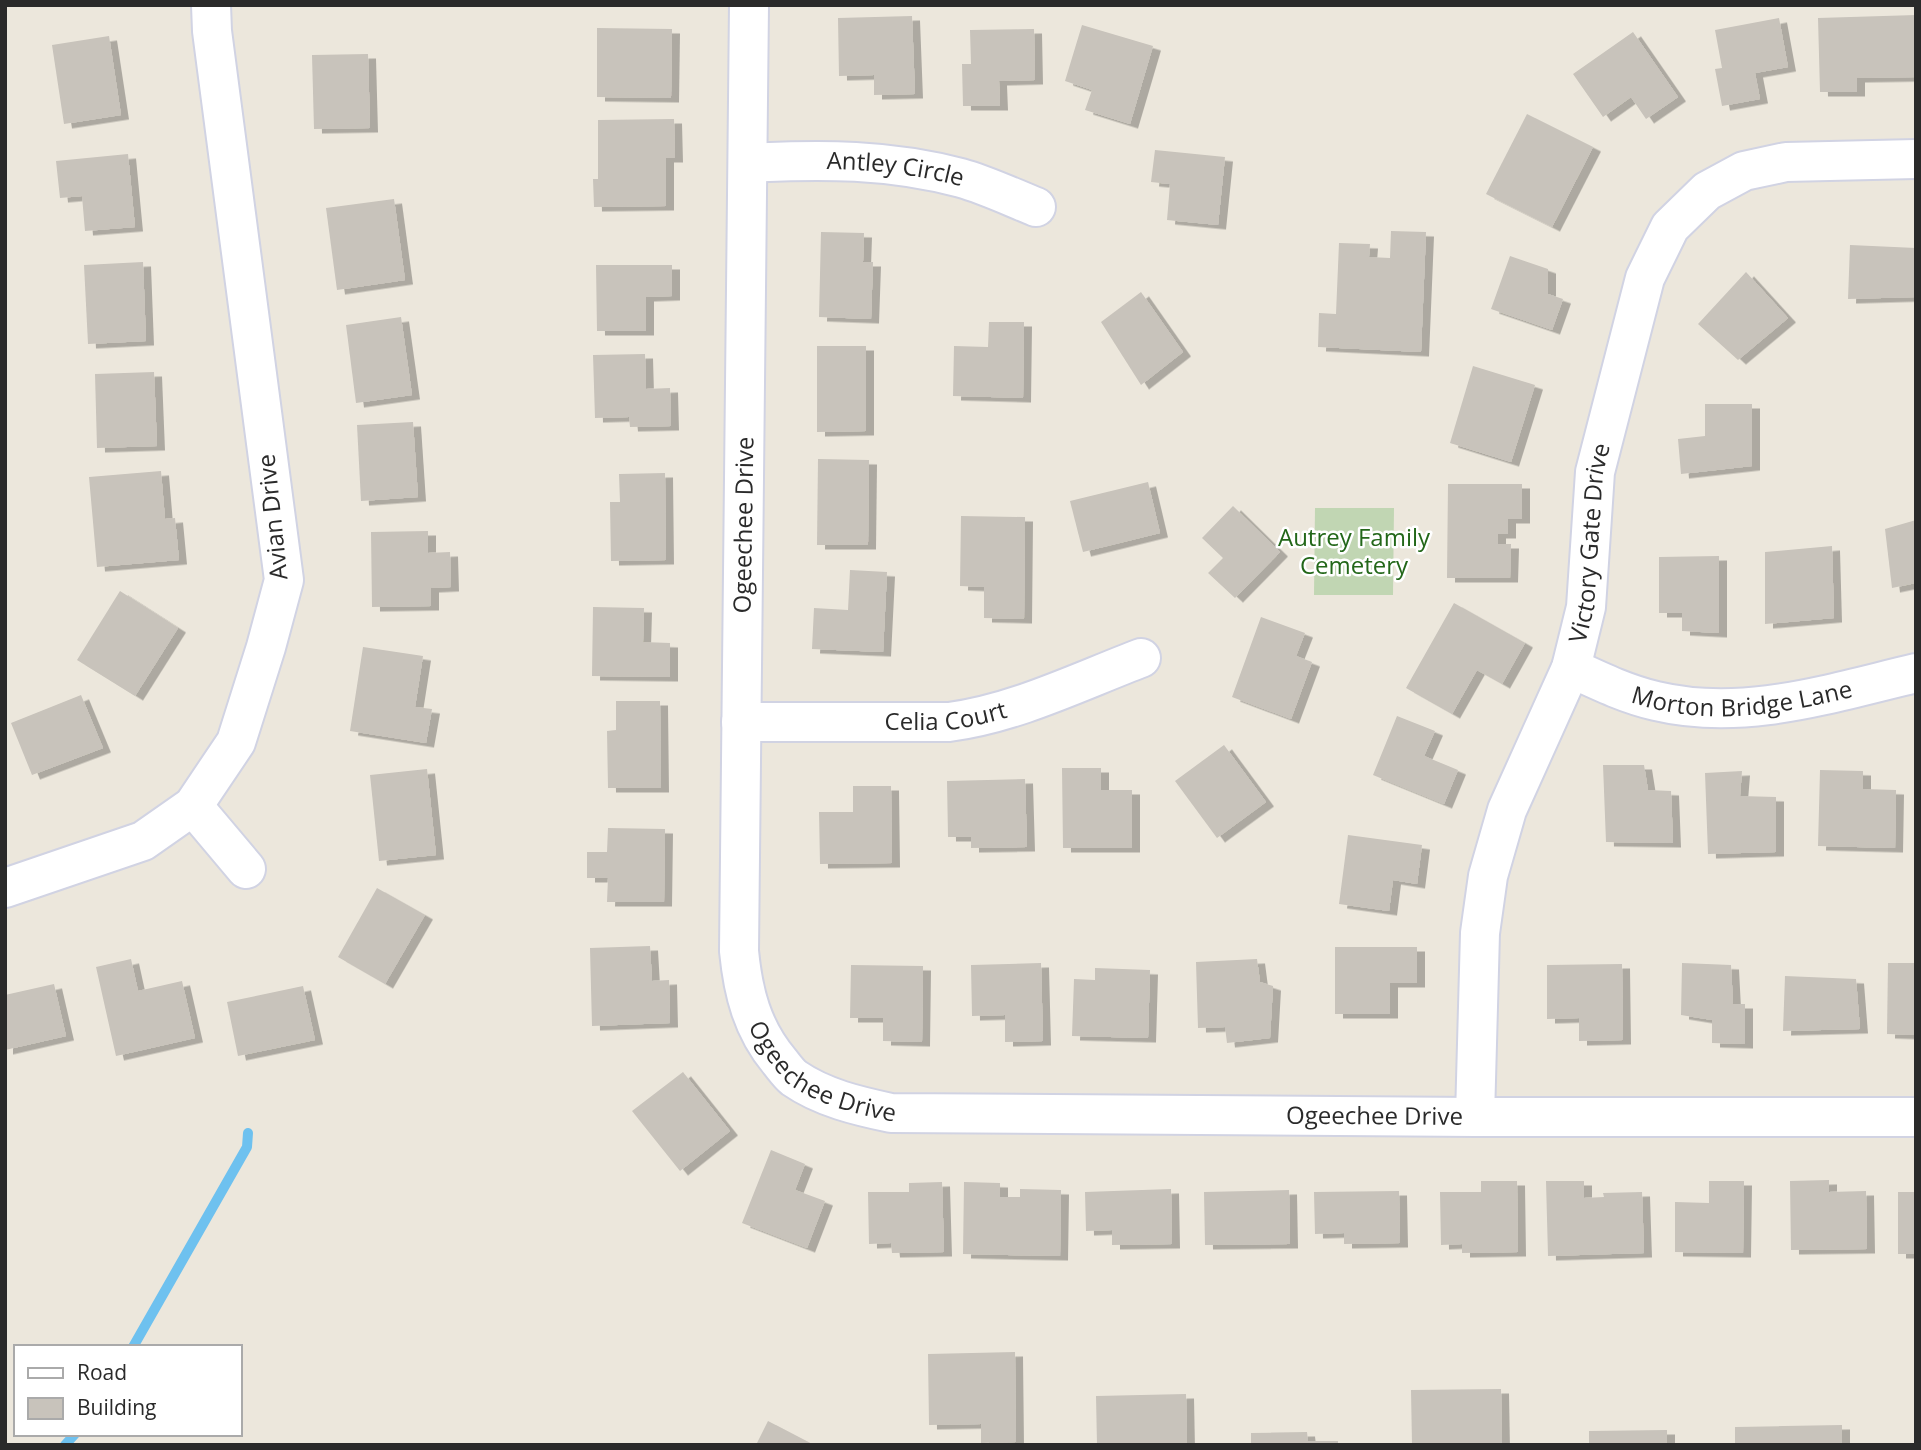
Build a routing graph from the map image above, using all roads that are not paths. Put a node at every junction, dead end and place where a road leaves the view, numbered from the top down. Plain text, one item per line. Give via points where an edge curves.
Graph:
1 (211, 5) edge
2 (749, 5) edge
3 (1916, 159) edge
4 (749, 163) junction
5 (1036, 207) dead end
6 (1141, 658) dead end
7 (1571, 668) junction
8 (1916, 673) edge
9 (741, 722) junction
10 (193, 806) junction
11 (246, 869) dead end
12 (5, 888) edge
13 (1916, 1116) edge
14 (1475, 1117) junction

1 - 10 street, Avian Drive via 284,580 236,742
2 - 4 street, Ogeechee Drive
3 - 7 street, Victory Gate Drive via 1786,162 1744,171 1707,191 1670,227 1644,278 1595,472 1586,607
4 - 5 street, Antley Circle via 887,163 963,178
4 - 9 street, Ogeechee Drive
6 - 9 street, Celia Court via 997,714 970,719
7 - 8 street, Morton Bridge Lane via 1626,692 1707,709 1801,701
7 - 14 street, Victory Gate Drive via 1507,810 1488,876 1480,933
9 - 14 street, Ogeechee Drive via 739,951 743,987 754,1022 792,1077 857,1106 891,1113
10 - 11 street
10 - 12 street, Avian Drive via 143,841
13 - 14 street, Ogeechee Drive

